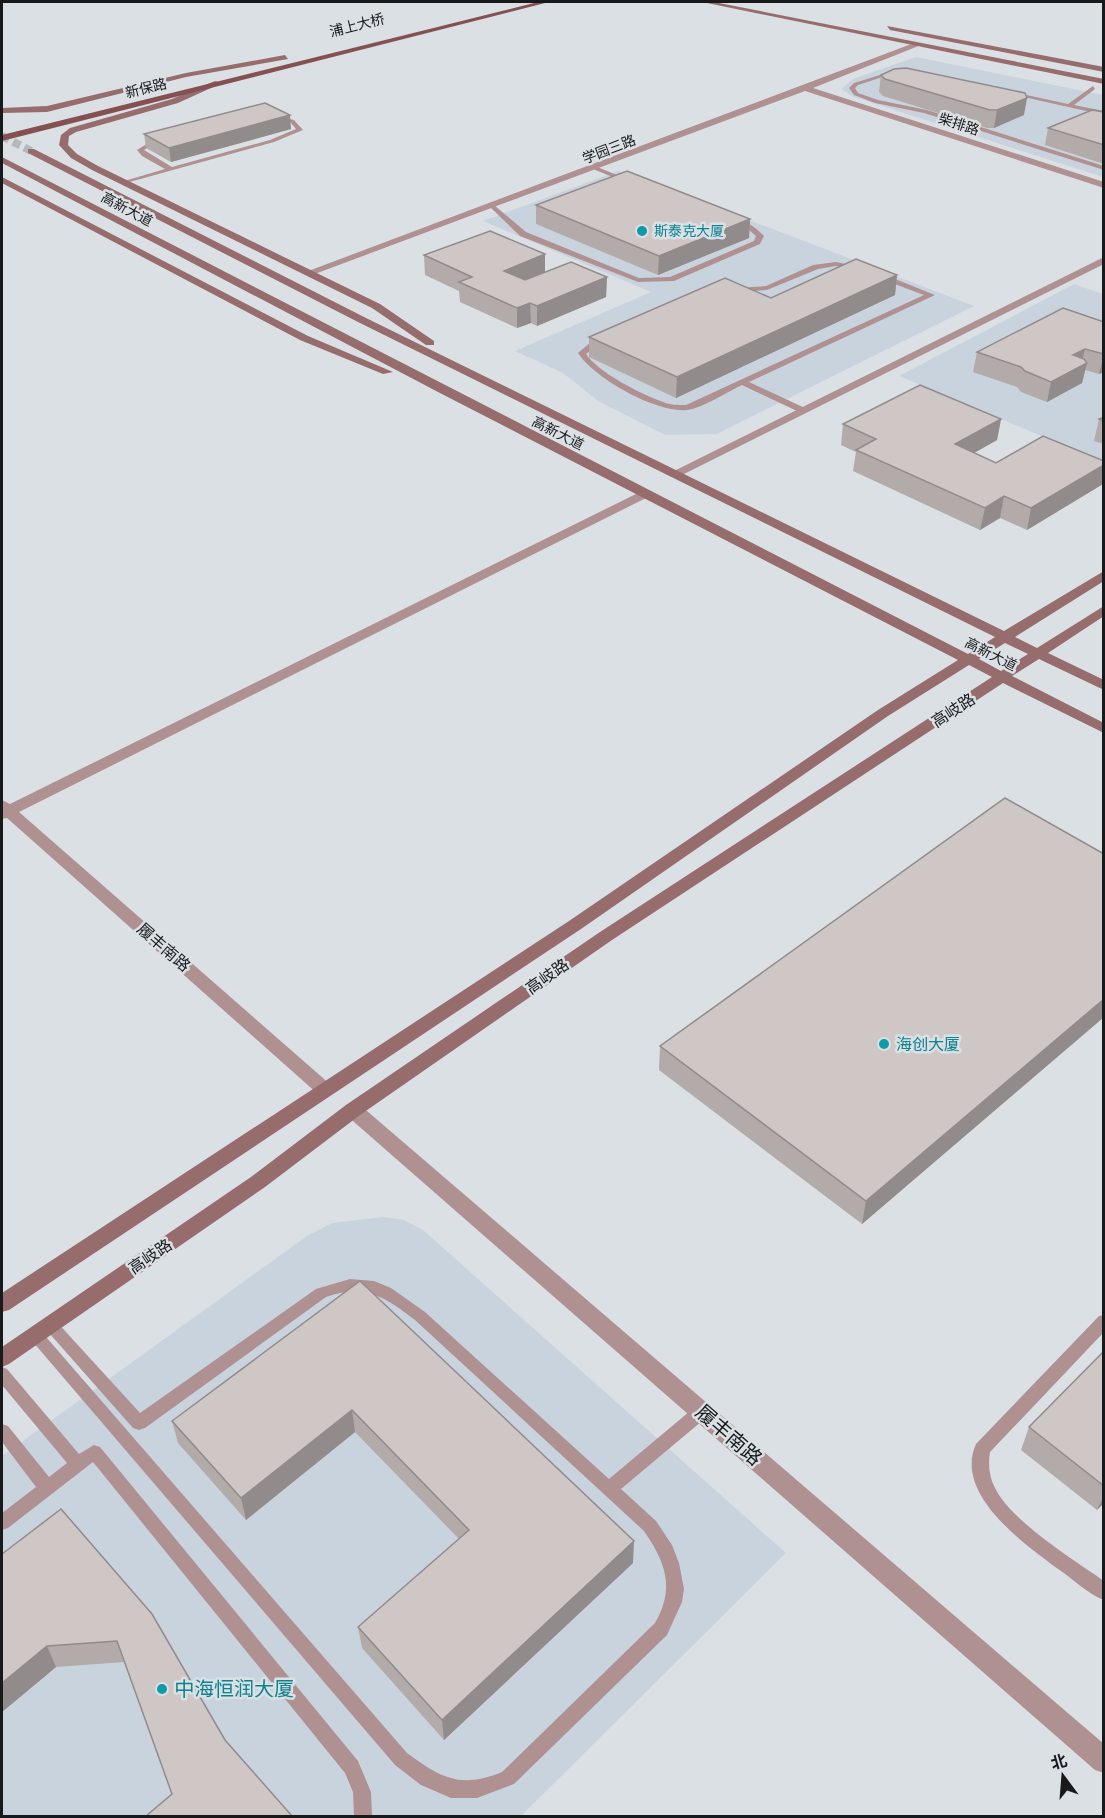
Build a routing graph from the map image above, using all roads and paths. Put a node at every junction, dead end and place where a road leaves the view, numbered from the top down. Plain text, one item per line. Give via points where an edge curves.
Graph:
1 (545, 2) edge
2 (705, 2) edge
3 (877, 26) dead end
4 (917, 45) junction
5 (285, 57) junction
6 (297, 58) junction
7 (1104, 70) edge
8 (902, 72) edge
9 (1104, 82) edge
10 (218, 83) junction
11 (805, 88) junction
12 (1093, 88) dead end
13 (1010, 94) edge
14 (1069, 106) junction
15 (2, 111) edge
16 (1104, 113) edge
17 (267, 114) edge
18 (2, 128) edge
19 (1002, 136) junction
20 (2, 138) edge
21 (162, 138) edge
22 (979, 145) junction
23 (31, 151) tunnel mouth
24 (2, 160) edge
25 (595, 168) junction
26 (1104, 168) edge
27 (171, 170) junction
28 (2, 180) edge
29 (124, 182) junction
30 (638, 184) edge
31 (1104, 185) edge
32 (492, 206) junction
33 (723, 216) edge
34 (1104, 260) edge
35 (308, 273) junction
36 (476, 374) junction
37 (744, 383) junction
38 (442, 390) junction
39 (802, 410) junction
40 (676, 473) junction
41 (644, 494) junction
42 (1104, 575) edge
43 (1104, 610) edge
44 (1004, 636) junction
45 (1041, 654) junction
46 (968, 659) junction
47 (1003, 677) junction
48 (1104, 686) edge
49 (1104, 729) edge
50 (4, 810) edge
51 (325, 1090) junction
52 (353, 1110) junction
53 (2, 1304) edge
54 (1104, 1321) edge
55 (50, 1325) junction
56 (35, 1335) junction
57 (2, 1358) edge
58 (2, 1374) edge
59 (702, 1411) junction
60 (2, 1431) edge
61 (78, 1464) junction
62 (47, 1488) junction
63 (609, 1489) junction
64 (2, 1523) edge
65 (1104, 1592) edge
66 (1104, 1761) edge
67 (363, 1816) edge

1 - 6 main road
2 - 4 main road
3 - 7 main road
4 - 9 main road
4 - 11 street, 学园三路
5 - 6 main road
5 - 15 main road via 186,75 47,109
5 - 18 main road, 新保路
6 - 10 main road, 新保路
8 - 19 lane via 882,74 852,88 869,99 925,111
10 - 20 main road, 新保路
10 - 29 main road via 175,101 88,124 66,135 63,145 74,156
11 - 22 street, 柴排路
11 - 25 street, 学园三路
12 - 14 lane
13 - 14 lane
14 - 16 lane
17 - 27 lane via 292,120 300,130
19 - 22 lane
19 - 26 lane
21 - 27 lane via 140,150
22 - 31 street, 柴排路
23 - 36 main road, 高新大道
24 - 38 main road, 高新大道
25 - 30 lane
25 - 32 street, 学园三路
27 - 29 lane
28 - 38 main road via 304,338
29 - 35 main road
32 - 33 lane via 524,234 631,279 646,281 672,279 759,240 758,232 752,228
32 - 35 street, 学园三路
34 - 39 street
35 - 36 main road via 376,306
36 - 40 main road, 高新大道
37 - 37 lane via 879,320 931,295 857,267 825,265 767,288 710,292 582,353 598,369 669,406 696,405
37 - 39 lane
38 - 41 main road, 高新大道
39 - 40 street
40 - 44 main road, 高新大道
41 - 46 main road, 高新大道
41 - 50 street
42 - 44 main road, 高岐路
43 - 45 main road, 高岐路
44 - 45 main road, 高新大道
44 - 46 main road, 高岐路
45 - 47 main road, 高岐路
45 - 48 main road, 高新大道
46 - 47 main road, 高新大道
46 - 51 main road, 高岐路
47 - 49 main road, 高新大道
47 - 52 main road, 高岐路 via 606,936
50 - 51 street, 履丰南路
51 - 53 main road, 高岐路
52 - 55 main road, 高岐路 via 258,1182
52 - 59 street, 履丰南路
54 - 65 lane via 982,1449 979,1463 992,1499 1007,1517
55 - 56 main road, 高岐路
55 - 63 lane via 139,1423 321,1293 355,1284 384,1290 420,1317
56 - 57 main road, 高岐路
56 - 63 lane via 401,1759 441,1787 463,1792 486,1789 508,1778 661,1629 672,1613 676,1595 673,1568 664,1545 650,1526
58 - 61 lane
59 - 63 lane
59 - 66 street, 履丰南路
60 - 62 lane
61 - 62 lane
61 - 67 lane via 94,1452 352,1767 362,1792
62 - 64 lane

